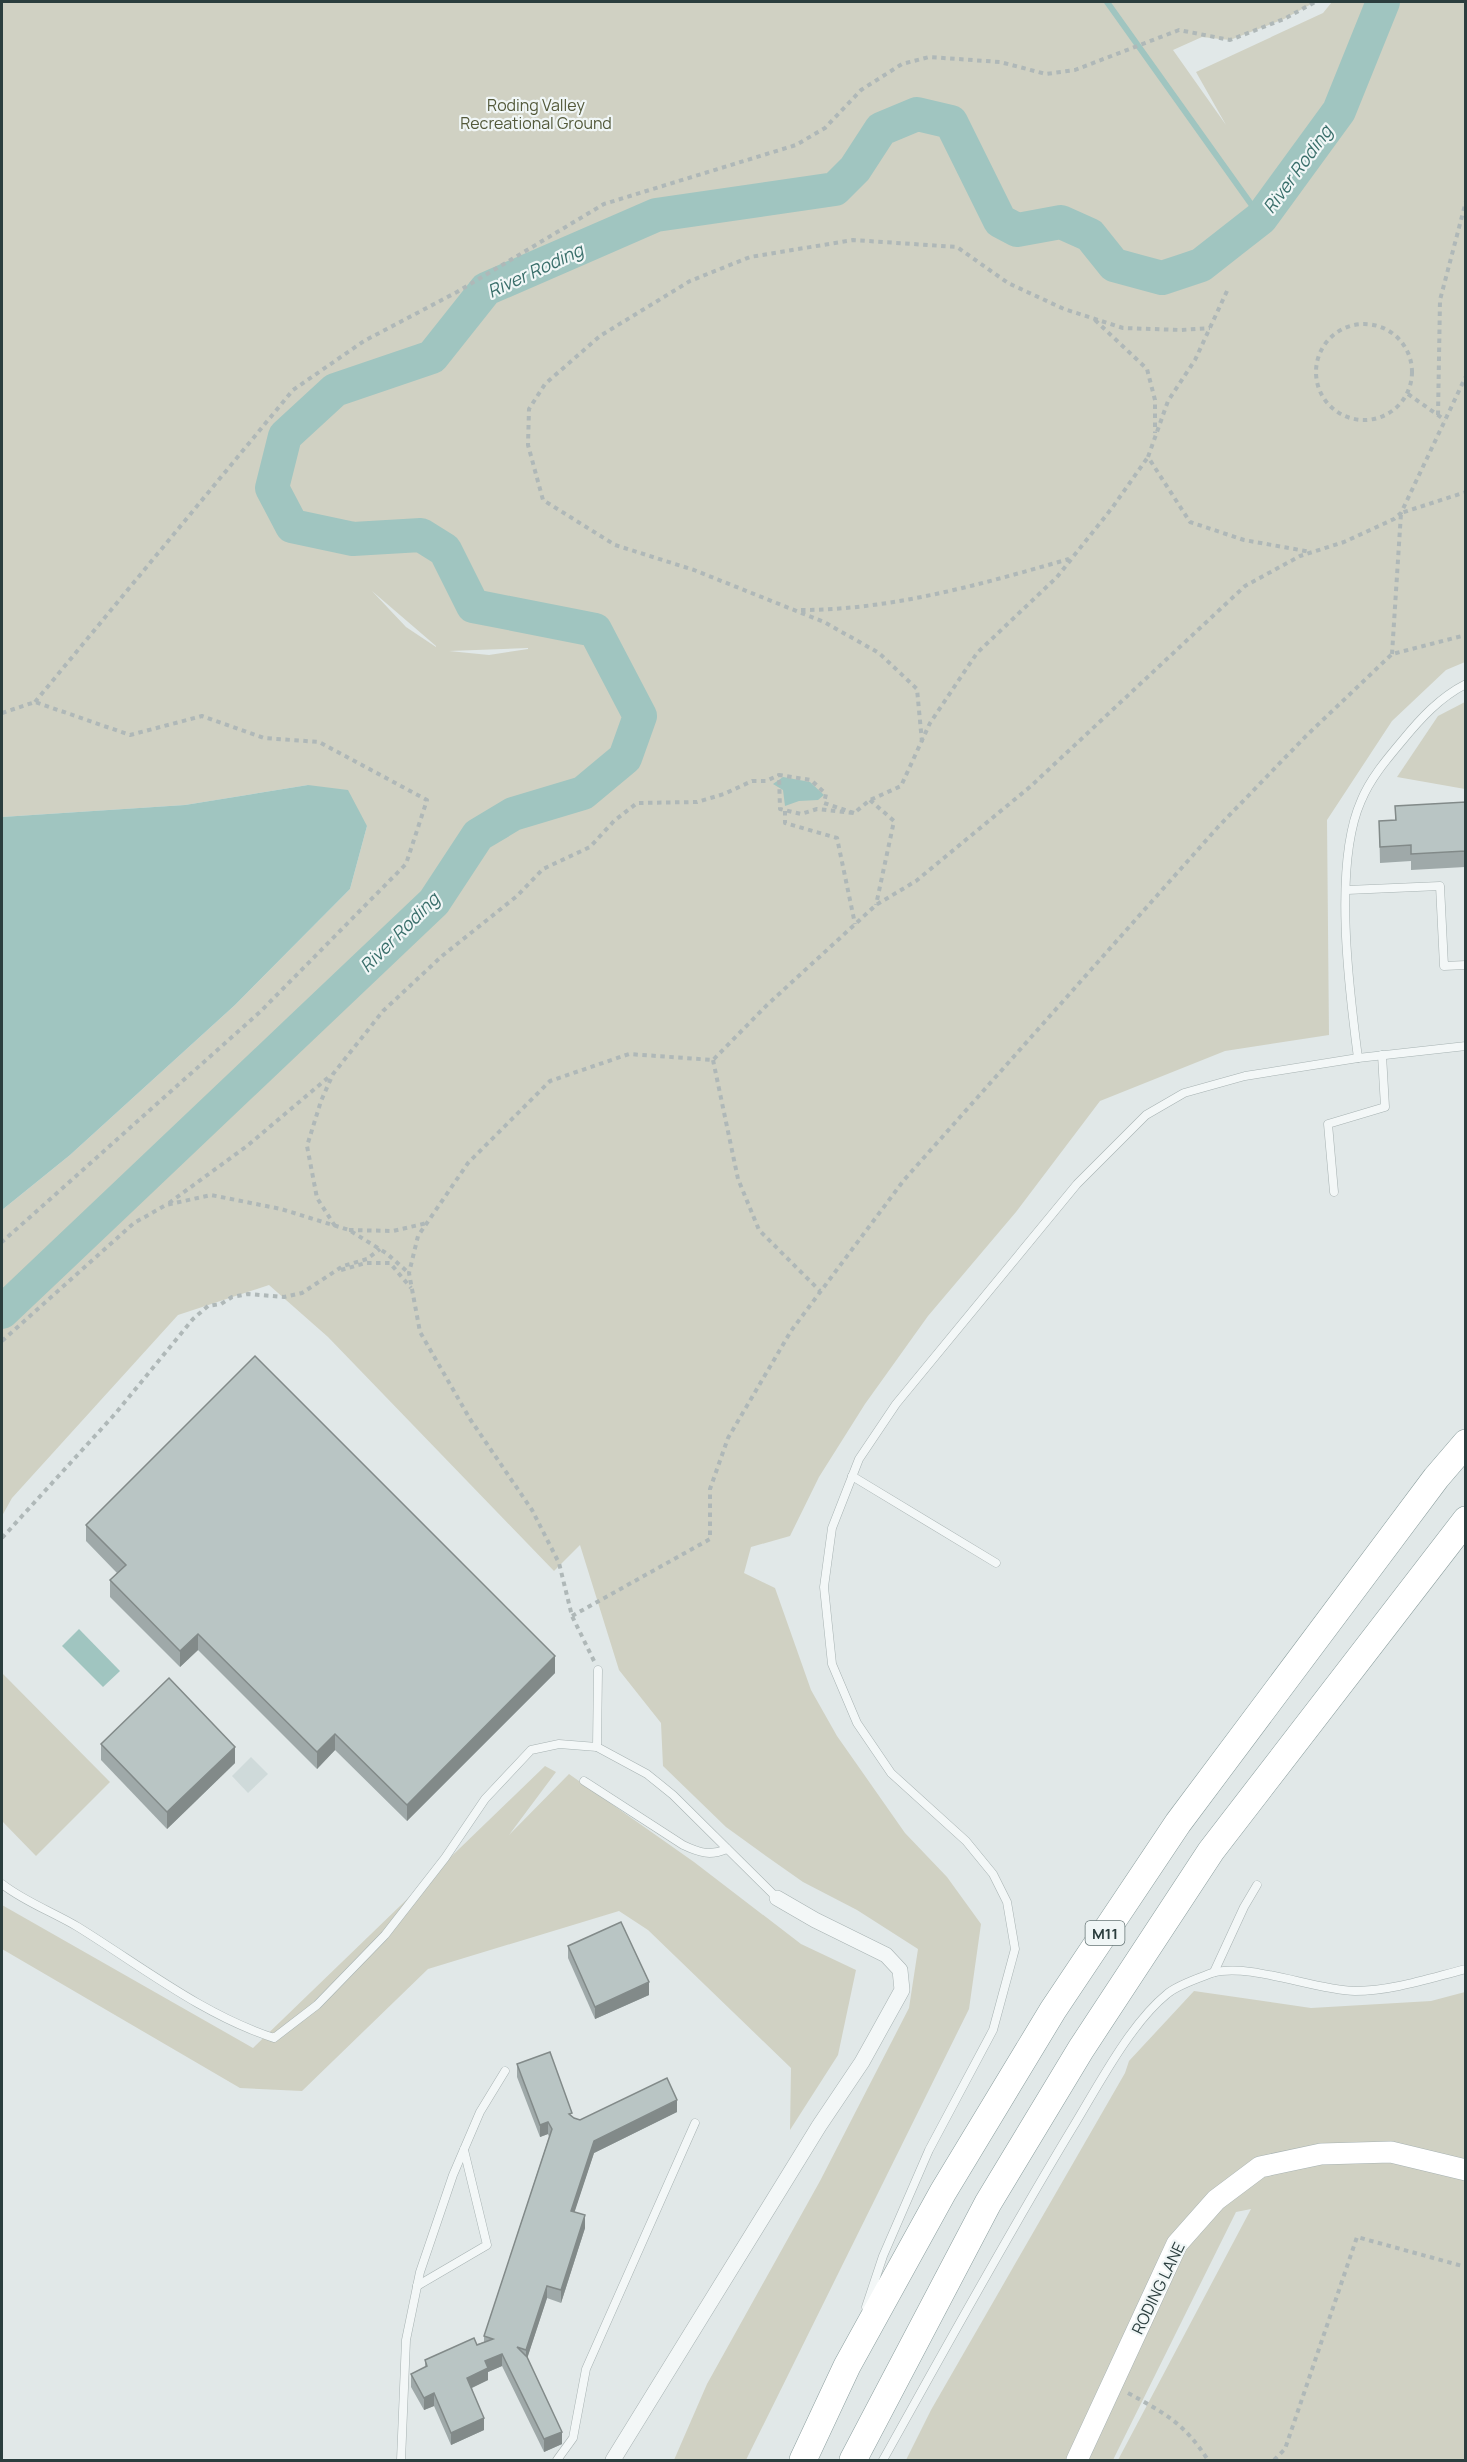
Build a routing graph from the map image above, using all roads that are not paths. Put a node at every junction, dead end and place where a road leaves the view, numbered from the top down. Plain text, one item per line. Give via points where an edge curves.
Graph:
1 (1466, 684) edge
2 (1347, 890) junction
3 (1466, 965) edge
4 (1466, 1046) edge
5 (1382, 1055) junction
6 (1358, 1058) junction
7 (1334, 1192) dead end
8 (1466, 1443) edge
9 (852, 1476) junction
10 (1466, 1520) edge
11 (996, 1563) dead end
12 (598, 1671) road end
13 (597, 1747) junction
14 (584, 1780) dead end
15 (727, 1850) junction
16 (2, 1884) edge
17 (1257, 1885) dead end
18 (777, 1898) joint
19 (1466, 1969) edge
20 (1214, 1972) junction
21 (505, 2071) dead end
22 (695, 2123) dead end
23 (464, 2150) junction
24 (1466, 2170) edge
25 (417, 2286) junction
26 (847, 2366) junction
27 (401, 2460) edge
28 (557, 2460) edge
29 (613, 2460) edge
30 (803, 2460) edge
31 (853, 2460) edge
32 (883, 2460) edge
33 (1077, 2460) edge

1 - 2 lane via 1424,714 1377,772 1352,825
2 - 3 lane via 1440,886 1444,966
2 - 6 lane via 1350,992
4 - 5 lane
5 - 6 lane
5 - 7 lane via 1385,1107 1328,1124
6 - 9 lane via 1235,1079 1184,1093 1146,1115 1077,1184 903,1394 859,1459
8 - 26 highway, M11 via 1178,1823 1053,2010 943,2192
9 - 11 lane
9 - 26 lane via 832,1528 824,1587 832,1664 857,1722 891,1773 966,1841 993,1874 1007,1902 1015,1949 993,2030 928,2150 883,2256
10 - 31 highway, M11 via 1211,1851 1081,2049 988,2204
12 - 13 lane
13 - 15 lane via 647,1774
13 - 16 lane via 559,1744 531,1750 486,1799 385,1935 317,2005 274,2038 202,2006
14 - 15 lane via 683,1845 701,1853
15 - 18 lane
17 - 20 lane
18 - 29 street via 886,1955 900,1970 902,1990 862,2062
19 - 20 lane via 1389,1988 1356,1991 1328,1989 1258,1973
20 - 32 lane via 1168,1992 1109,2067 1034,2191
21 - 23 lane via 480,2112
22 - 28 lane via 586,2369 573,2438
23 - 25 lane
23 - 25 lane via 487,2245
24 - 33 street, RODING LANE via 1391,2152 1321,2154 1260,2167 1216,2200 1177,2244
25 - 27 lane via 406,2340
26 - 30 highway, M11

